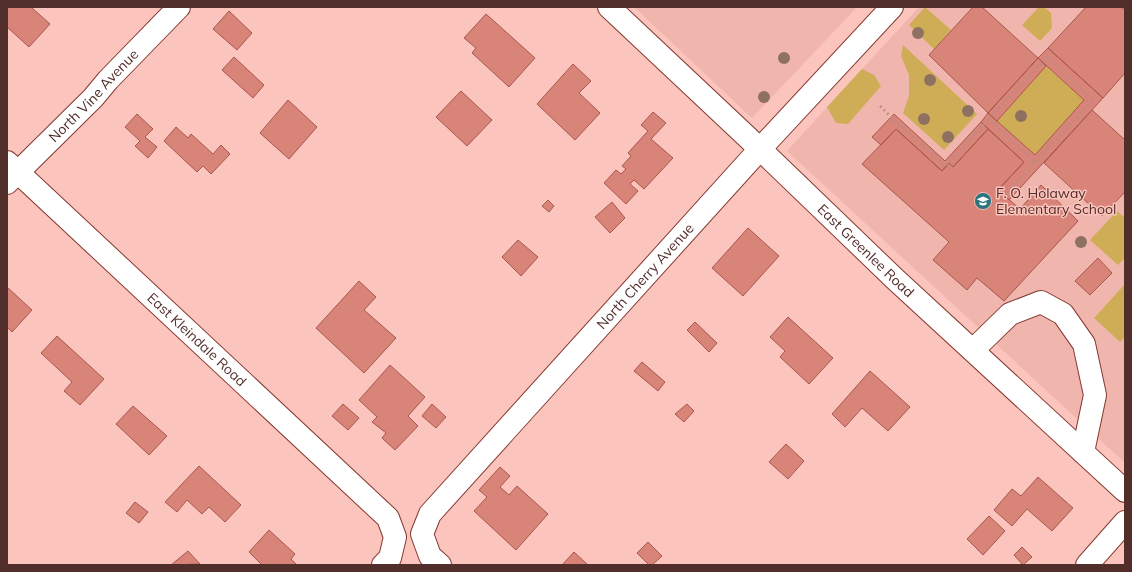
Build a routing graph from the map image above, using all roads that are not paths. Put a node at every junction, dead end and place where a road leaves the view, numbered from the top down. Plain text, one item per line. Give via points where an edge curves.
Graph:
1 (178, 7) edge
2 (609, 7) edge
3 (892, 7) edge
4 (760, 149) junction
5 (11, 172) edge
6 (973, 350) junction
7 (1083, 452) junction
8 (1125, 490) edge
9 (1125, 522) edge
10 (435, 560) edge
11 (383, 565) edge
12 (1087, 565) edge

1 - 5 street, North Vine Avenue via 93,98
2 - 4 street, East Greenlee Road
3 - 4 street, North Cherry Avenue
4 - 6 street, East Greenlee Road
4 - 10 street, North Cherry Avenue via 430,514 422,534
5 - 11 street, East Kleindale Road via 388,518 395,537 390,558
6 - 7 street, East Greenlee Road
6 - 7 street via 1010,314 1041,302 1063,314 1084,344 1095,395
7 - 8 street, East Greenlee Road
9 - 12 street

